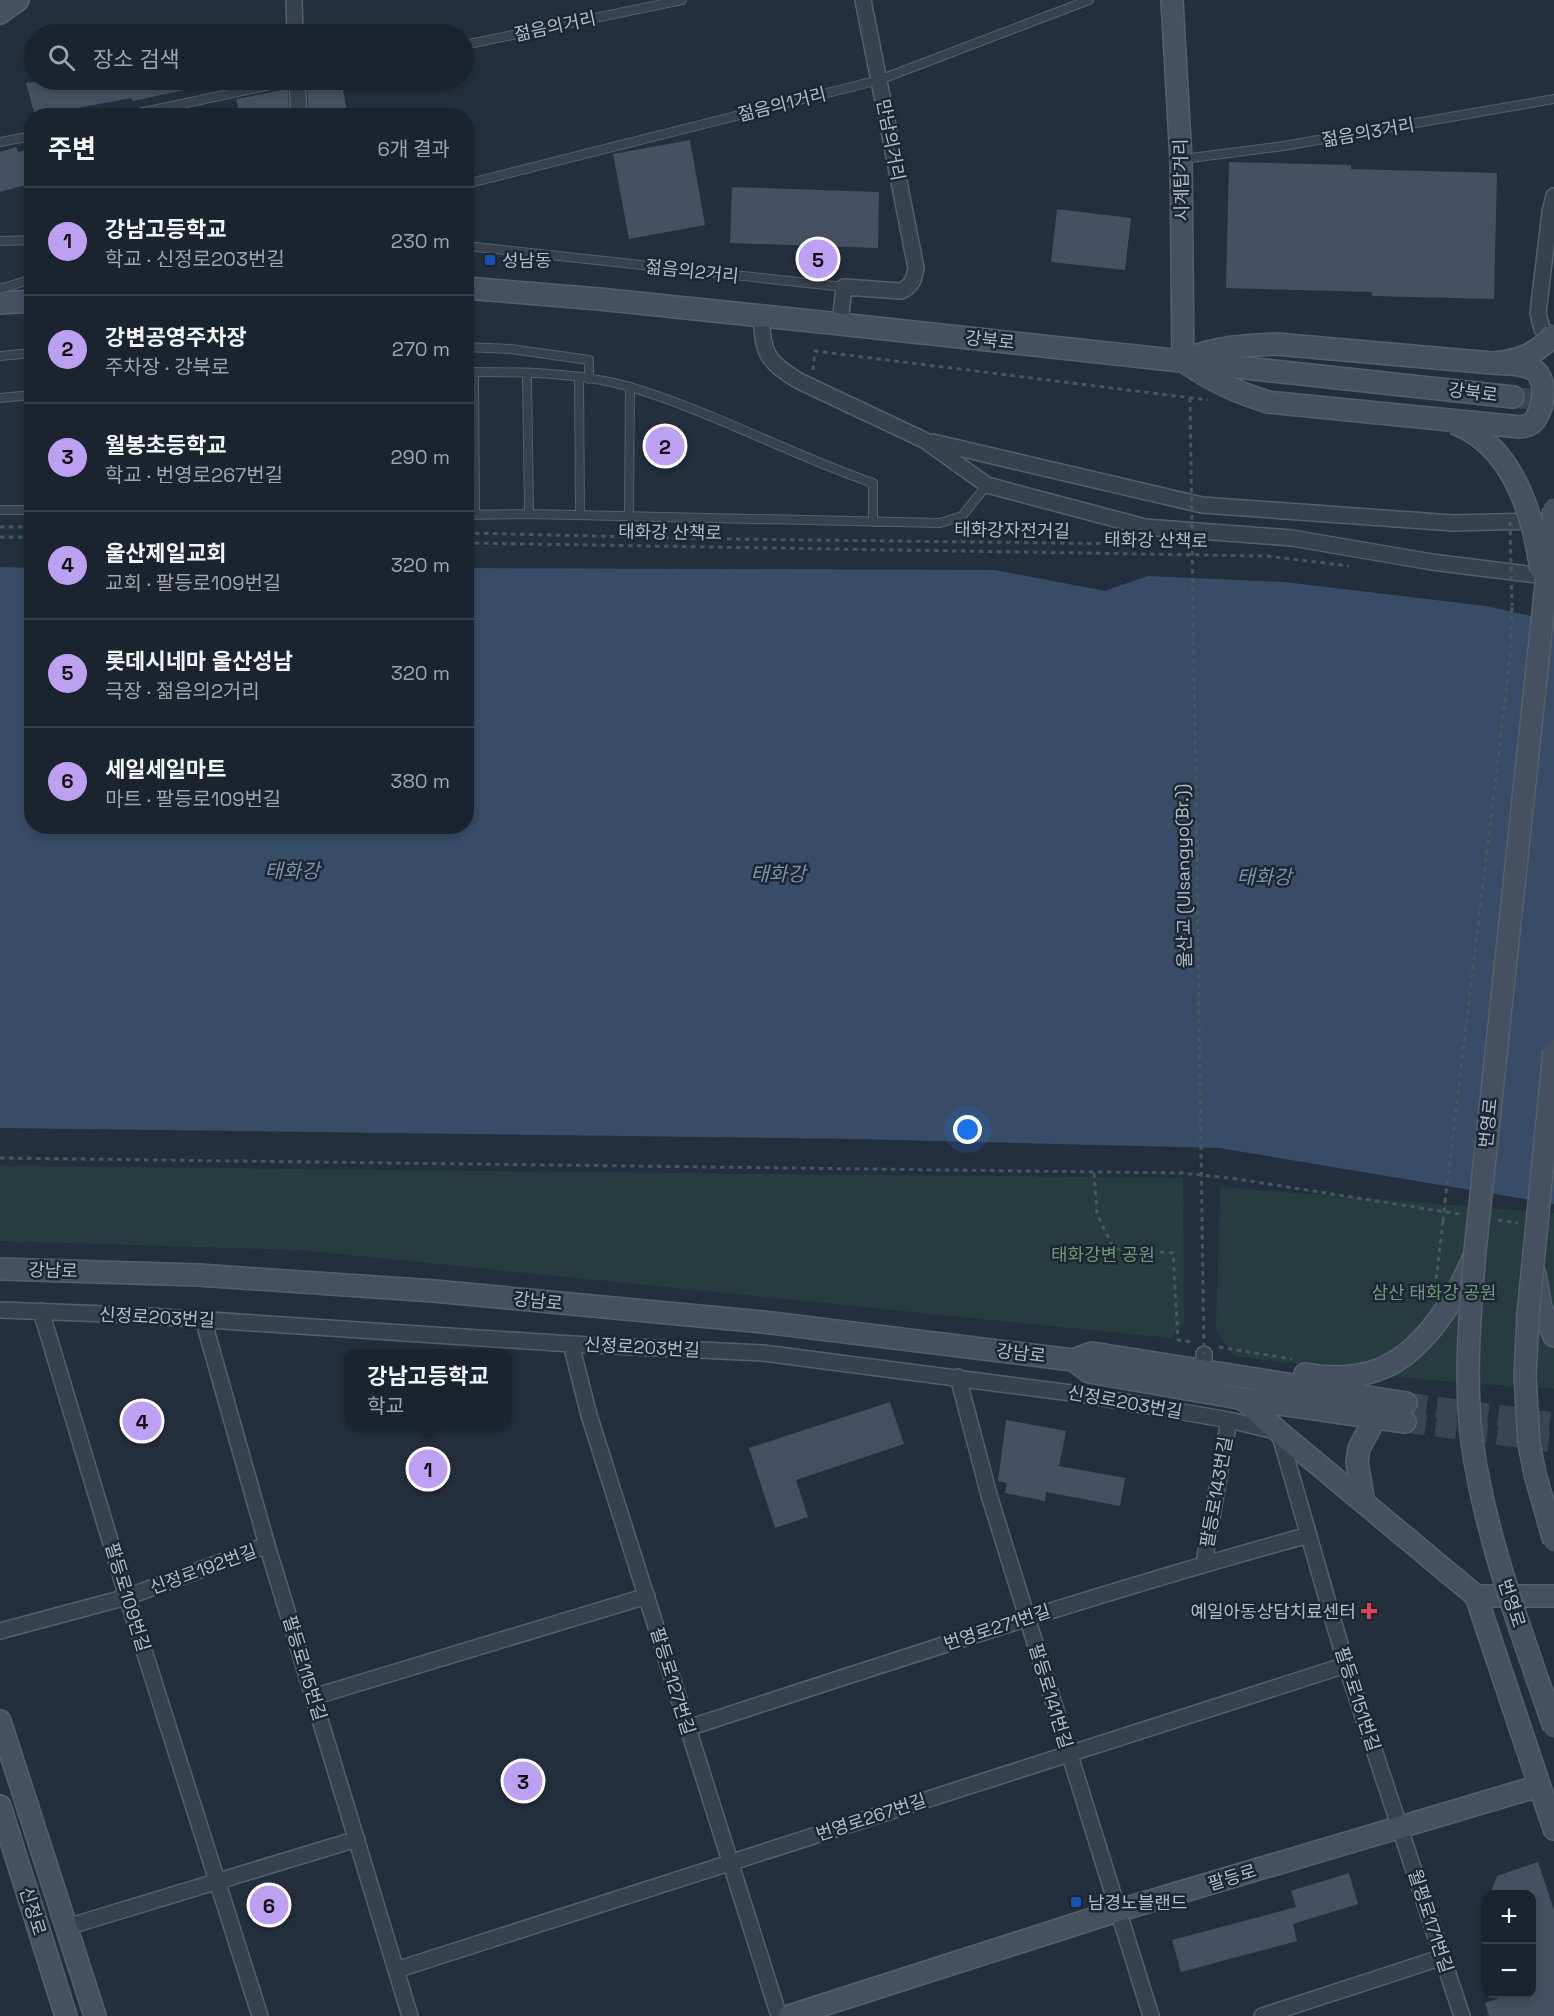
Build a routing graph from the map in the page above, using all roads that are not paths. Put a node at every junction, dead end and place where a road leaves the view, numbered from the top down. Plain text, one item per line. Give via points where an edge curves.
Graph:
1 (18, 0) edge
2 (294, 0) edge
3 (682, 0) edge
4 (863, 0) edge
5 (1089, 0) edge
6 (1172, 0) edge
7 (0, 13) edge
8 (295, 24) edge
9 (474, 43) edge
10 (879, 80) junction
11 (249, 90) edge
12 (297, 90) edge
13 (1554, 99) edge
14 (164, 108) edge
15 (298, 108) edge
16 (24, 138) edge
17 (0, 142) edge
18 (1181, 160) junction
19 (474, 182) edge
20 (1554, 196) edge
21 (24, 240) edge
22 (0, 241) edge
23 (474, 247) edge
24 (914, 279) joint
25 (24, 282) edge
26 (844, 287) junction
27 (0, 289) edge
28 (474, 289) edge
29 (24, 302) edge
30 (0, 303) edge
31 (762, 317) junction
32 (840, 324) junction
33 (1554, 336) edge
34 (474, 347) edge
35 (24, 354) edge
36 (0, 356) edge
37 (1183, 361) junction
38 (1492, 363) junction
39 (474, 372) edge
40 (527, 373) junction
41 (579, 377) junction
42 (589, 379) junction
43 (630, 387) junction
44 (24, 396) edge
45 (1513, 397) tunnel mouth
46 (0, 398) edge
47 (1442, 419) junction
48 (924, 440) junction
49 (987, 485) junction
50 (1554, 509) edge
51 (0, 510) edge
52 (24, 510) edge
53 (529, 514) junction
54 (474, 515) edge
55 (580, 515) junction
56 (629, 516) junction
57 (1554, 521) edge
58 (873, 522) junction
59 (1549, 587) edge
60 (1554, 1051) edge
61 (1475, 1251) junction
62 (1533, 1260) junction
63 (0, 1269) edge
64 (0, 1310) edge
65 (41, 1311) junction
66 (203, 1319) junction
67 (1554, 1336) edge
68 (571, 1344) junction
69 (1073, 1360) junction
70 (1210, 1366) junction
71 (958, 1377) junction
72 (1244, 1399) junction
73 (1375, 1419) junction
74 (1229, 1420) junction
75 (1279, 1432) junction
76 (1364, 1503) junction
77 (1309, 1535) junction
78 (1554, 1542) edge
79 (267, 1545) junction
80 (1204, 1563) junction
81 (647, 1596) junction
82 (1476, 1596) junction
83 (1554, 1596) edge
84 (127, 1597) junction
85 (1027, 1617) junction
86 (0, 1631) edge
87 (1346, 1665) junction
88 (313, 1697) junction
89 (0, 1721) edge
90 (1554, 1727) edge
91 (688, 1728) junction
92 (0, 1730) edge
93 (10, 1754) junction
94 (1069, 1754) junction
95 (1539, 1786) junction
96 (0, 1806) edge
97 (1400, 1827) junction
98 (1554, 1829) edge
99 (357, 1839) junction
100 (730, 1862) junction
101 (218, 1882) junction
102 (1117, 1911) junction
103 (67, 1928) junction
104 (1443, 1957) junction
105 (396, 1970) junction
106 (66, 2016) edge
107 (94, 2016) edge
108 (260, 2016) edge
109 (410, 2016) edge
110 (779, 2016) edge
111 (789, 2016) edge
112 (1151, 2016) edge
113 (1262, 2016) edge
114 (1462, 2016) edge

1 - 7 main road
2 - 8 street
3 - 9 lane, 젊음의거리
4 - 10 street, 만남의거리
5 - 10 lane, 젊음의1거리
6 - 18 main road, 시계탑거리
10 - 19 lane, 젊음의1거리
10 - 24 street, 만남의거리 via 916,268
11 - 14 lane
12 - 15 street
13 - 18 lane, 젊음의3거리
16 - 17 lane
18 - 37 main road, 시계탑거리
20 - 33 street via 1538,313 1542,329
21 - 22 lane
23 - 26 lane, 젊음의2거리
24 - 26 street, 젊음의2거리 via 901,291
25 - 27 lane
26 - 32 street
28 - 31 main road, 강북로
29 - 30 main road
31 - 32 main road, 강북로
31 - 48 street via 762,338 768,356 782,370
32 - 37 main road, 강북로
33 - 38 main road, bridge via 1522,358
34 - 42 lane via 589,360
35 - 36 lane
37 - 38 main road, bridge via 1213,350 1276,344
37 - 45 main road, 강북로
37 - 47 main road, bridge via 1212,380 1268,402
38 - 47 main road, bridge via 1526,367 1540,376 1543,384 1535,420 1521,427
39 - 40 lane
40 - 41 lane
40 - 53 lane
41 - 42 lane
41 - 55 lane
42 - 43 lane
43 - 56 lane
43 - 58 lane via 873,483
44 - 46 lane
47 - 59 main road, bridge via 1472,432 1501,458 1520,491
48 - 49 street
48 - 57 street via 1202,505 1453,523
49 - 58 lane via 962,516 939,523
49 - 59 street via 1146,527 1292,538
50 - 59 main road, 번영로, bridge
51 - 52 lane
53 - 54 lane
53 - 55 lane
55 - 56 lane
56 - 58 lane
59 - 61 main road, 번영로, bridge
60 - 62 main road, bridge
61 - 70 main road, bridge via 1454,1297 1407,1354 1387,1367 1362,1375 1328,1377 1248,1365
61 - 90 main road, 번영로, bridge via 1469,1371 1474,1452 1493,1541
62 - 67 main road, bridge via 1541,1308
62 - 78 main road, bridge via 1526,1407 1535,1474
63 - 69 main road, 강남로 via 198,1275 434,1290 763,1322
64 - 65 street, 신정로203번길
65 - 66 street, 신정로203번길
65 - 84 street, 팔등로109번길
66 - 68 street, 신정로203번길
66 - 79 street, 팔등로115번길
68 - 71 street, 신정로203번길 via 762,1353
68 - 81 street, 팔등로127번길
69 - 70 main road, 강남로 via 1092,1353
69 - 72 main road, 강남로 via 1089,1372
70 - 72 main road
70 - 73 main road, 강남로 via 1405,1413
71 - 74 street, 신정로203번길
71 - 85 street, 팔등로141번길
72 - 73 main road, 강남로
72 - 75 main road
73 - 76 main road via 1359,1448 1357,1462
74 - 75 street, 신정로203번길
74 - 80 street, 팔등로143번길
75 - 76 main road
75 - 77 street, 팔등로151번길
76 - 82 main road
77 - 80 street, 번영로271번길
77 - 87 street, 팔등로151번길
79 - 84 street, 신정로192번길
79 - 88 street, 팔등로115번길
80 - 85 street, 번영로271번길
81 - 88 street
81 - 91 street, 팔등로127번길
82 - 83 main road
82 - 95 main road
84 - 86 street, 신정로192번길
84 - 101 street, 팔등로109번길
85 - 91 street, 번영로271번길
85 - 94 street, 팔등로141번길
87 - 94 street, 번영로267번길
87 - 97 street, 팔등로151번길
88 - 99 street, 팔등로115번길
89 - 93 main road, 신정로
91 - 100 street, 팔등로127번길
92 - 93 main road
93 - 103 main road, 신정로
94 - 100 street, 번영로267번길
94 - 102 street, 팔등로141번길
95 - 97 main road, 팔등로
95 - 98 main road
96 - 106 main road, 신정로
97 - 102 main road, 팔등로
97 - 104 street, 월평로171번길
99 - 101 street
99 - 105 street, 팔등로115번길
100 - 105 street, 번영로267번길
100 - 110 street, 팔등로127번길
101 - 103 street, 신정로
101 - 108 street, 팔등로109번길
102 - 111 main road, 팔등로
102 - 112 street, 팔등로141번길
103 - 107 main road, 신정로
104 - 113 street
104 - 114 street, 월평로171번길
105 - 109 street, 팔등로115번길

